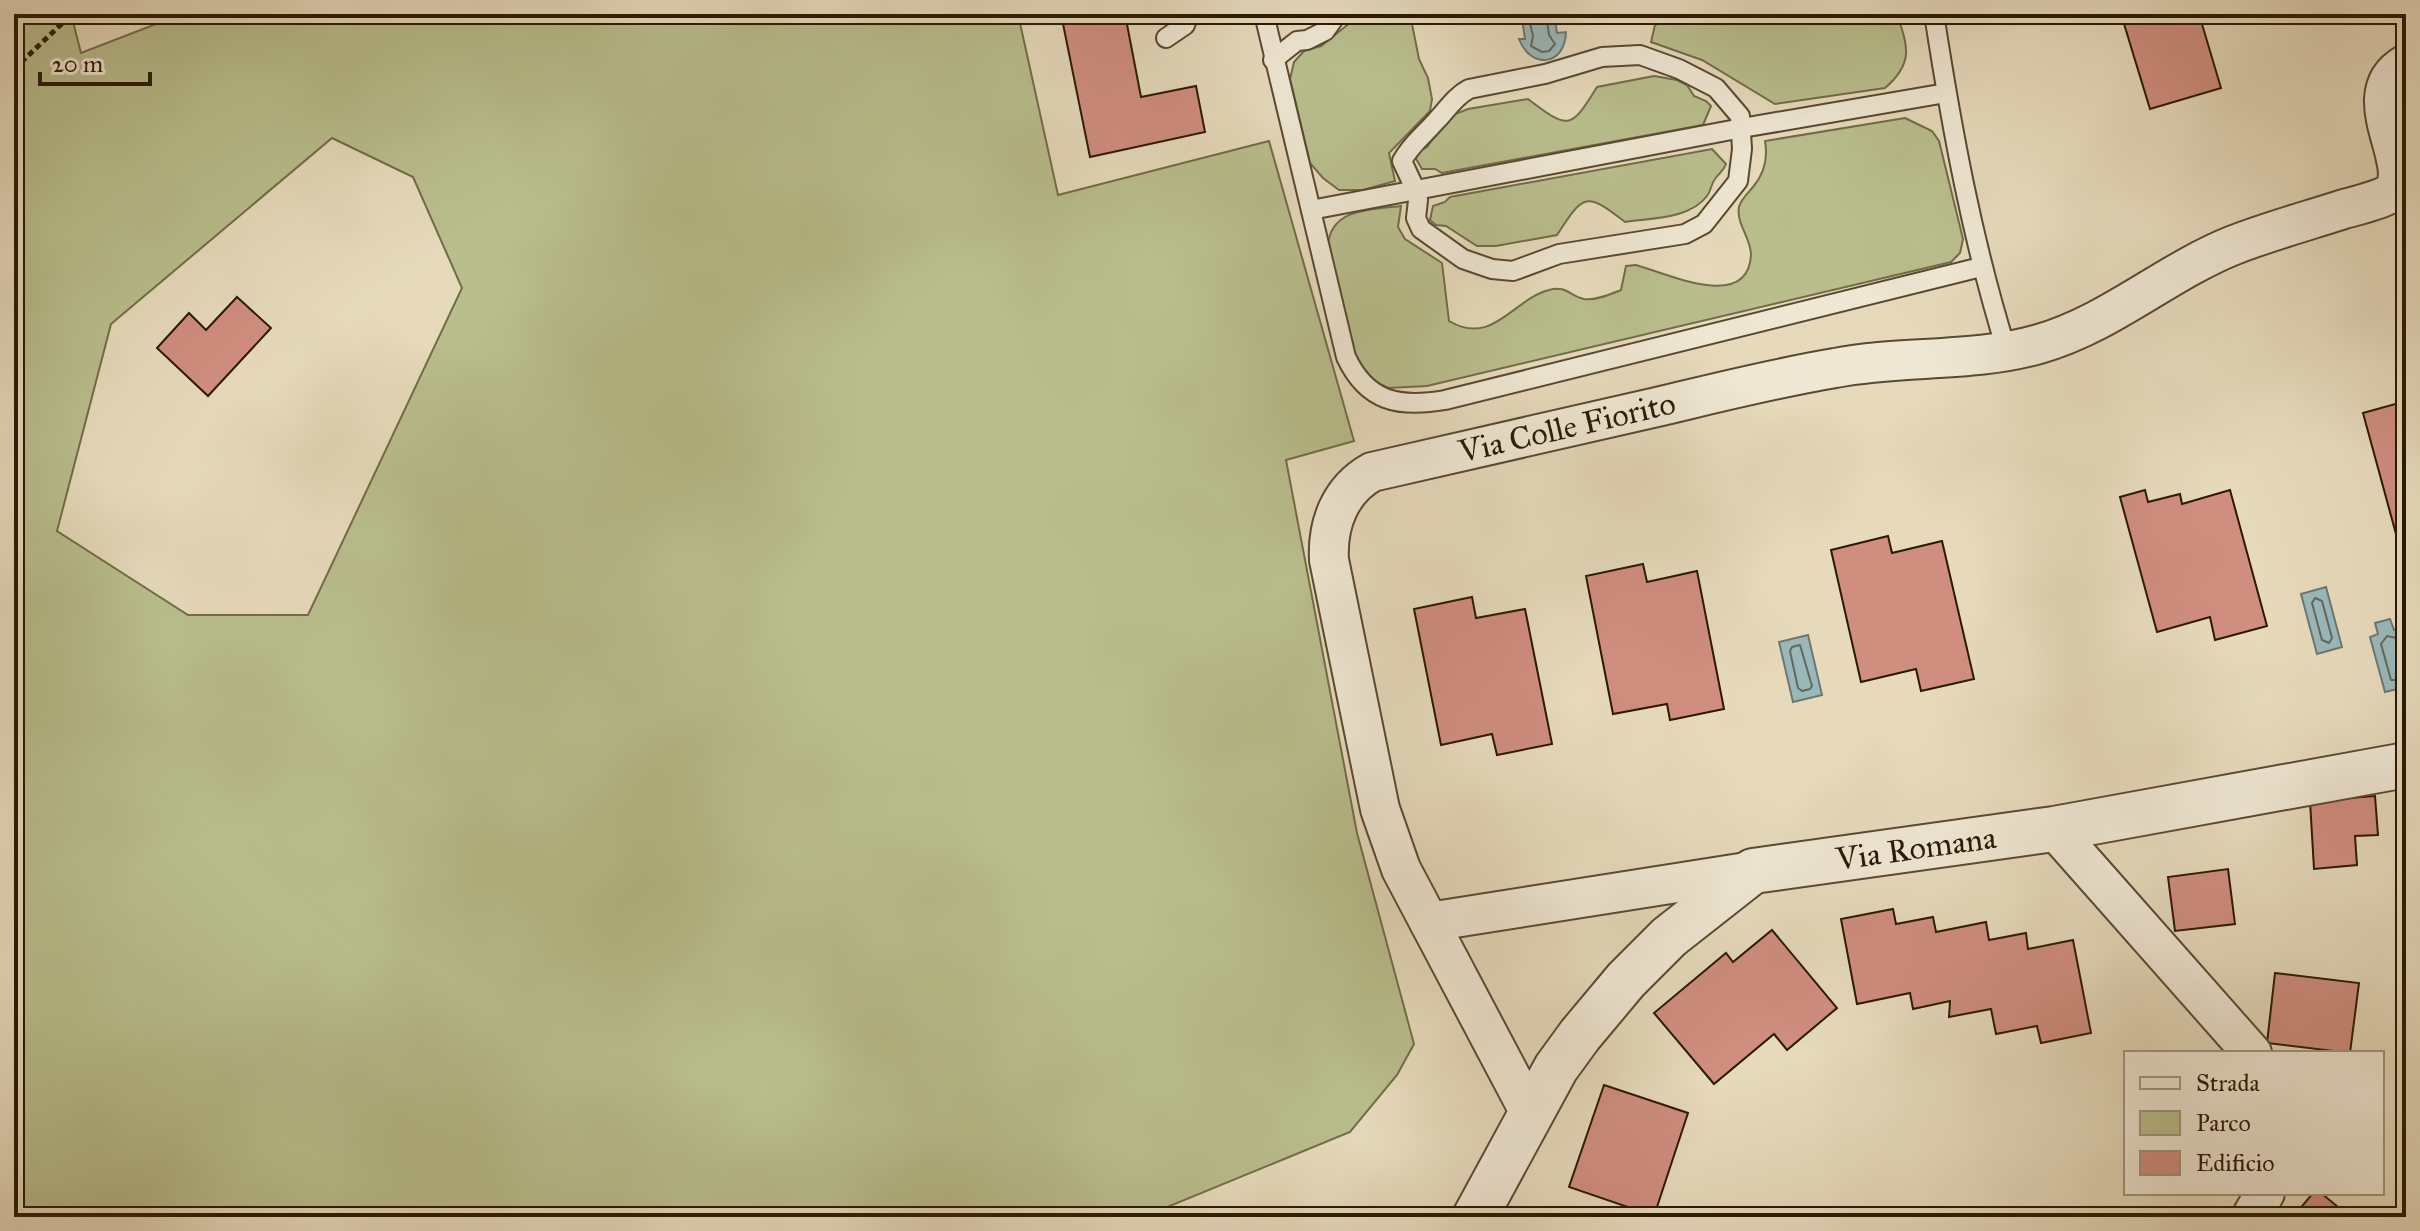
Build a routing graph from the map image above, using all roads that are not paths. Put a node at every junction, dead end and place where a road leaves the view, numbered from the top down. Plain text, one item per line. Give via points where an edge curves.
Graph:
1 (1189, 14) edge
2 (1264, 14) edge
3 (1337, 14) edge
4 (1934, 14) edge
5 (1166, 38) dead end
6 (1273, 60) junction
7 (2406, 64) edge
8 (1946, 93) junction
9 (1742, 128) junction
10 (1416, 191) junction
11 (1311, 210) junction
12 (1981, 267) junction
13 (2007, 352) junction
14 (2406, 765) edge
15 (2054, 829) junction
16 (1753, 871) junction
17 (1429, 922) junction
18 (2250, 1051) edge
19 (1530, 1113) junction
20 (2264, 1195) edge
21 (1475, 1217) edge
22 (2251, 1217) edge

1 - 5 lane via 1185,25
2 - 6 lane
3 - 6 lane via 1325,31 1297,41
4 - 8 lane
6 - 11 lane
7 - 13 street, Via Colle Fiorito via 2395,72 2386,94 2405,166 2396,189 2206,256 2093,322
8 - 9 lane
8 - 12 lane
9 - 10 lane
9 - 10 lane via 1734,108 1716,88 1679,69 1640,55 1602,57 1459,95 1402,161
9 - 10 lane via 1738,181 1704,224 1675,237 1559,254 1513,271 1472,263 1421,229
10 - 11 lane
11 - 12 lane via 1351,369 1368,390 1409,404 1445,400
12 - 13 lane
13 - 17 street, Via Colle Fiorito via 1886,360 1789,376 1372,472 1357,482 1335,514 1329,560 1380,809 1401,869
14 - 15 street, Via Romana
15 - 16 street, Via Romana
15 - 18 street
16 - 17 street
16 - 19 street, Via Romana via 1634,970 1566,1053
17 - 19 street, Via Colle Fiorito
19 - 21 street, Via Romana
20 - 22 street

